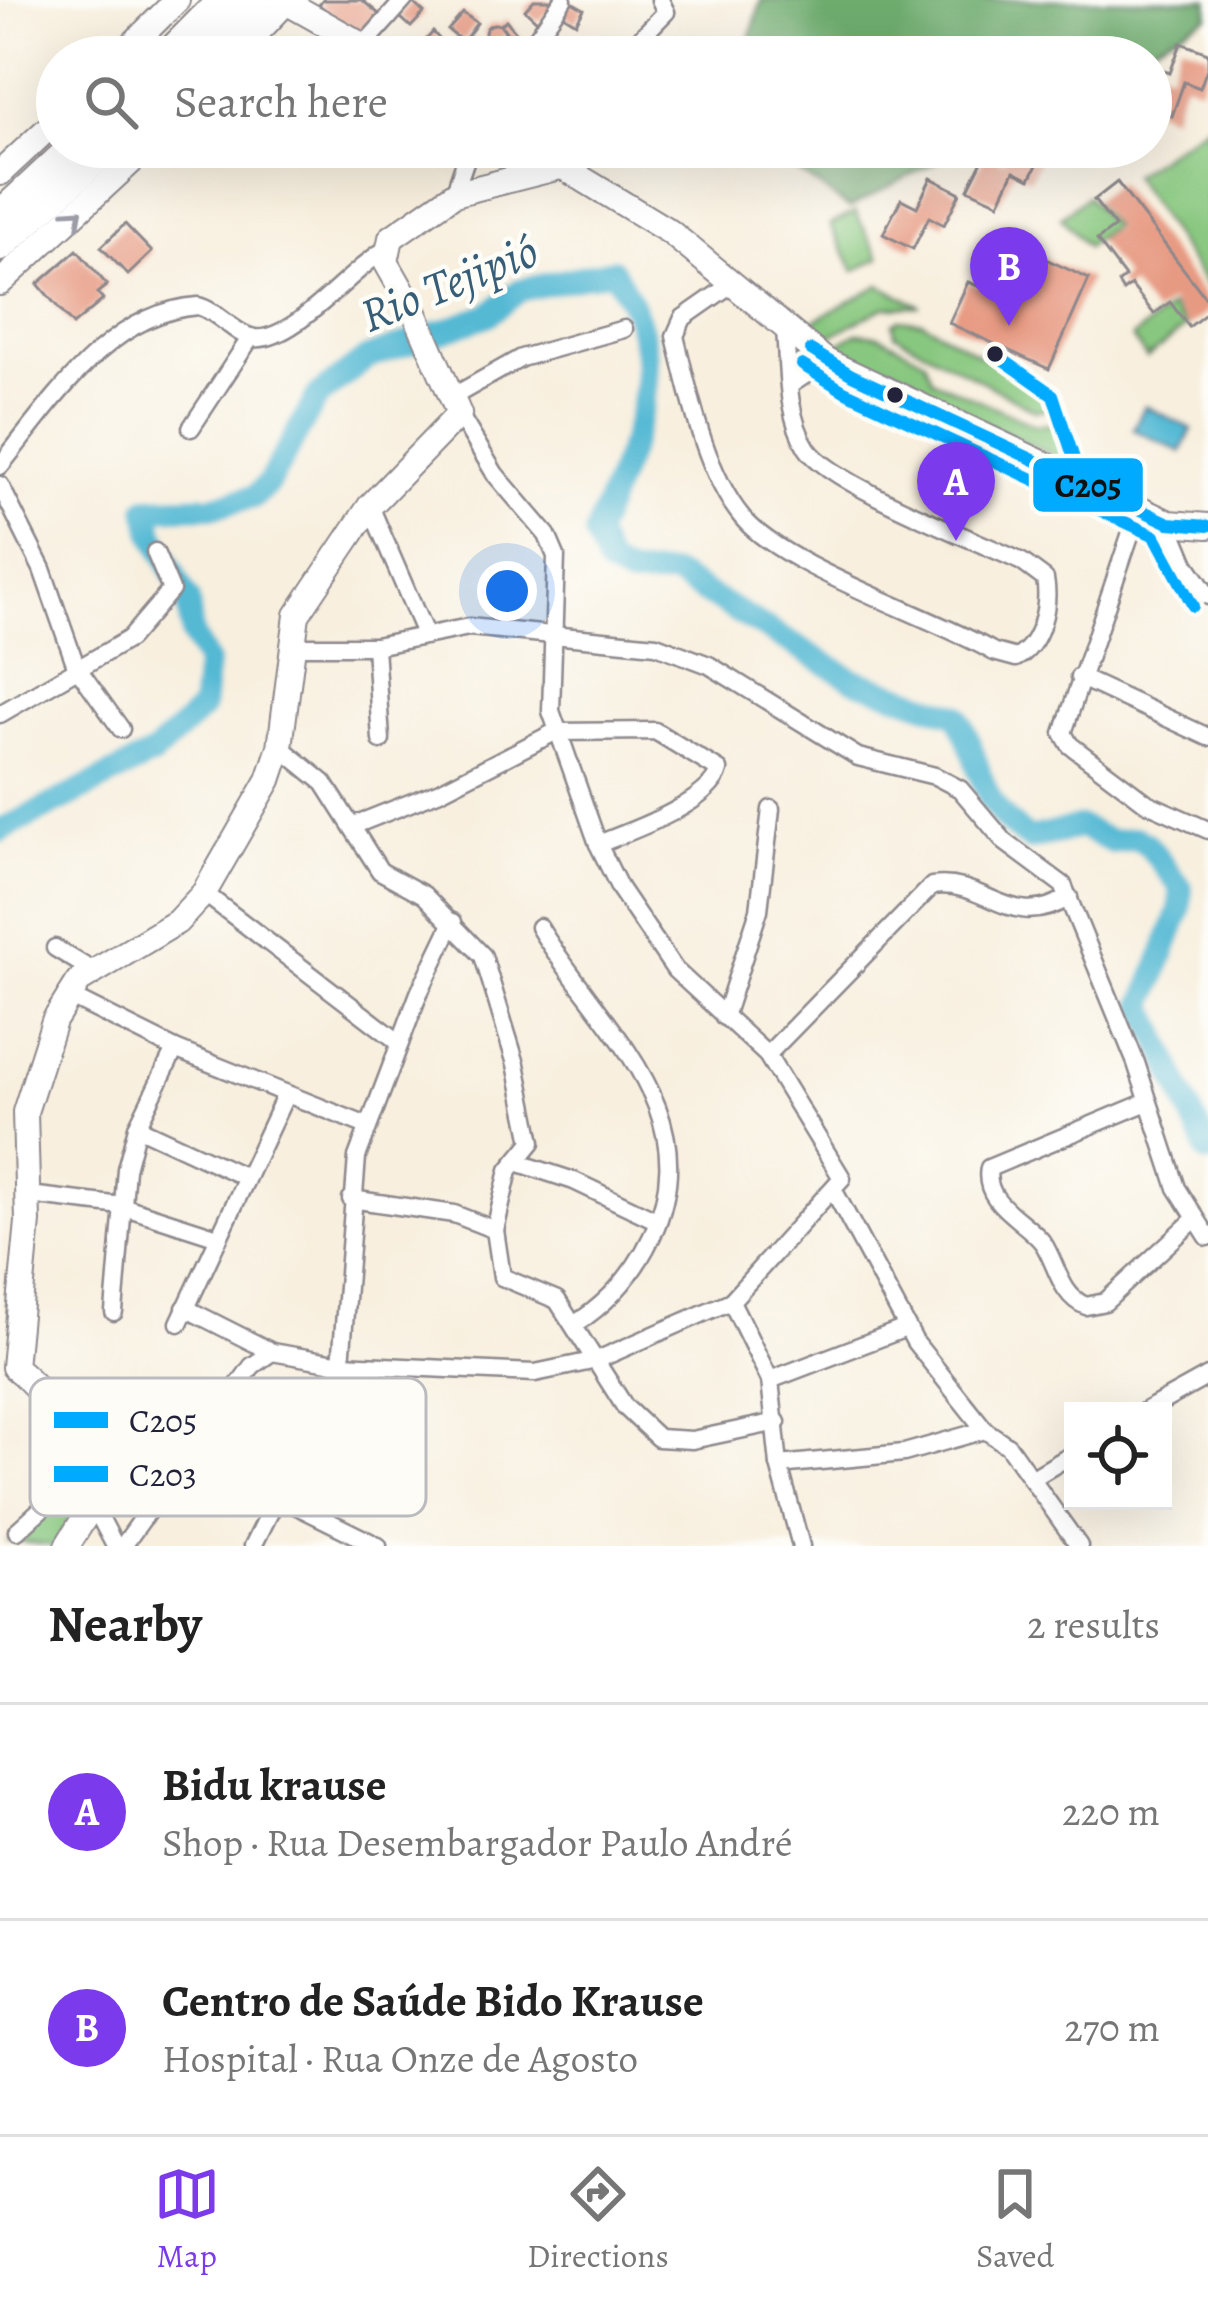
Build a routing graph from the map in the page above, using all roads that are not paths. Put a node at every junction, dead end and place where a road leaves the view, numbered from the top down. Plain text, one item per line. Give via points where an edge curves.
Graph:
1 (176, 0) edge
2 (223, 0) edge
3 (404, 0) edge
4 (563, 0) edge
5 (277, 1) edge
6 (663, 6) edge
7 (141, 36) edge
8 (188, 36) edge
9 (231, 36) edge
10 (250, 36) edge
11 (345, 36) edge
12 (383, 36) edge
13 (538, 36) edge
14 (639, 36) edge
15 (36, 140) edge
16 (51, 168) edge
17 (85, 168) edge
18 (125, 168) edge
19 (463, 168) edge
20 (514, 168) edge
21 (569, 168) edge
22 (0, 173) edge
23 (454, 194) junction
24 (0, 216) edge
25 (0, 246) edge
26 (385, 250) junction
27 (0, 283) edge
28 (733, 283) junction
29 (624, 328) dead end
30 (785, 328) junction
31 (251, 338) junction
32 (826, 361) junction
33 (790, 385) junction
34 (455, 406) junction
35 (191, 428) dead end
36 (0, 466) edge
37 (0, 485) edge
38 (370, 506) junction
39 (1140, 506) junction
40 (1169, 523) junction
41 (1208, 526) edge
42 (155, 552) dead end
43 (1208, 596) edge
44 (550, 631) junction
45 (425, 634) junction
46 (291, 646) junction
47 (375, 646) junction
48 (76, 666) junction
49 (1079, 677) junction
50 (0, 714) edge
51 (121, 729) dead end
52 (555, 732) junction
53 (1208, 736) edge
54 (381, 740) dead end
55 (280, 747) junction
56 (771, 808) dead end
57 (352, 826) junction
58 (1208, 830) edge
59 (598, 844) junction
60 (205, 892) junction
61 (1069, 897) junction
62 (453, 922) junction
63 (539, 927) dead end
64 (55, 948) dead end
65 (93, 970) junction
66 (68, 995) junction
67 (724, 1017) junction
68 (400, 1043) junction
69 (175, 1049) junction
70 (767, 1055) junction
71 (286, 1094) junction
72 (1147, 1102) junction
73 (367, 1126) junction
74 (137, 1127) junction
75 (517, 1162) junction
76 (243, 1176) junction
77 (837, 1183) junction
78 (29, 1195) junction
79 (351, 1199) junction
80 (122, 1206) junction
81 (658, 1220) junction
82 (1195, 1220) junction
83 (495, 1230) junction
84 (215, 1236) junction
85 (1208, 1237) edge
86 (731, 1300) junction
87 (114, 1312) dead end
88 (575, 1324) junction
89 (906, 1328) junction
90 (272, 1352) junction
91 (597, 1360) junction
92 (7, 1364) edge
93 (341, 1364) junction
94 (1208, 1376) edge
95 (243, 1378) edge
96 (770, 1380) junction
97 (30, 1384) edge
98 (1161, 1402) edge
99 (776, 1422) junction
100 (985, 1430) junction
101 (1064, 1459) edge
102 (779, 1465) junction
103 (1031, 1479) junction
104 (41, 1516) edge
105 (78, 1516) edge
106 (104, 1516) edge
107 (142, 1516) edge
108 (268, 1516) edge
109 (318, 1516) edge
110 (17, 1531) dead end
111 (371, 1545) edge
112 (67, 1546) edge
113 (119, 1546) edge
114 (254, 1546) edge
115 (801, 1546) edge
116 (1079, 1546) edge

1 - 7 street
2 - 8 highway
3 - 12 street
4 - 13 street
5 - 9 highway
5 - 10 street
5 - 11 street
6 - 14 street
15 - 22 street
16 - 24 highway
17 - 25 highway
27 -> 18 street
19 - 23 street
20 - 23 street
21 - 28 street
23 - 26 street via 412,219
26 - 31 street via 278,332
26 - 34 street
28 - 30 street
28 - 33 street via 683,319 675,337 730,500 759,535 1016,658 1034,642 1045,580 821,464 799,432
29 - 34 street via 521,358
30 - 32 street
30 - 33 street
31 - 35 street
31 - 36 street via 198,306 155,317 97,351
32 - 33 street
32 - 39 street
34 - 38 street
34 - 44 street via 553,547
37 - 48 street via 42,568
38 - 45 street
38 - 46 street via 296,615
39 - 40 street
39 - 49 street
40 - 41 street
40 - 43 street
42 - 48 street via 171,590 130,639
44 - 45 street
44 - 52 street
44 - 61 street via 676,652 858,757 948,782
45 - 47 street
46 - 47 street
46 - 55 street
47 - 54 street
48 - 50 street
48 - 51 street
49 - 53 street
49 - 58 street via 1063,733 1070,745 1147,803
52 - 57 street
52 - 59 street
52 - 59 street via 655,731 716,766 719,776 684,804
55 - 57 street via 325,783
55 - 60 street
56 - 67 street via 762,893
57 - 62 street via 380,871
59 - 67 street via 675,970
60 - 65 street via 177,922
60 - 68 street
61 - 70 street via 1027,911 932,886
61 - 72 street
62 - 68 street
62 - 75 street via 488,966 516,1064 532,1142
63 - 81 street via 652,1092 672,1180
64 - 65 street
65 - 66 street
66 - 69 street
66 - 78 street via 28,1093
67 - 70 street
68 - 73 street
69 - 71 street
69 - 74 street
70 - 77 street
71 - 73 street
71 - 76 street
72 - 82 street
72 - 82 street via 986,1173 1011,1218 1040,1239 1076,1302 1105,1302
73 - 79 street
74 - 76 street
74 - 80 street
75 - 81 street
75 - 83 street
76 - 84 street
77 - 86 street
77 - 89 street
78 - 80 street
78 - 92 street
79 - 83 street via 454,1214
79 - 93 street
80 - 84 street
80 - 87 street
81 - 88 street via 627,1278
82 - 85 street
83 - 88 street via 502,1276 550,1294
84 - 90 street via 182,1316
86 - 91 street
86 - 96 street
88 - 91 street
89 - 96 street
89 - 100 street
90 - 93 street
90 - 95 street
91 - 93 street via 536,1373
91 - 99 street via 640,1426 658,1438 692,1440
92 - 97 street
94 - 98 street
96 - 99 street
99 - 102 street
100 - 102 street via 904,1454
100 - 103 street via 1001,1438
101 - 103 street
102 - 115 street
103 - 116 street
104 - 110 street
105 - 112 street
106 - 113 street
107 - 113 street
108 - 114 street
109 - 111 street

